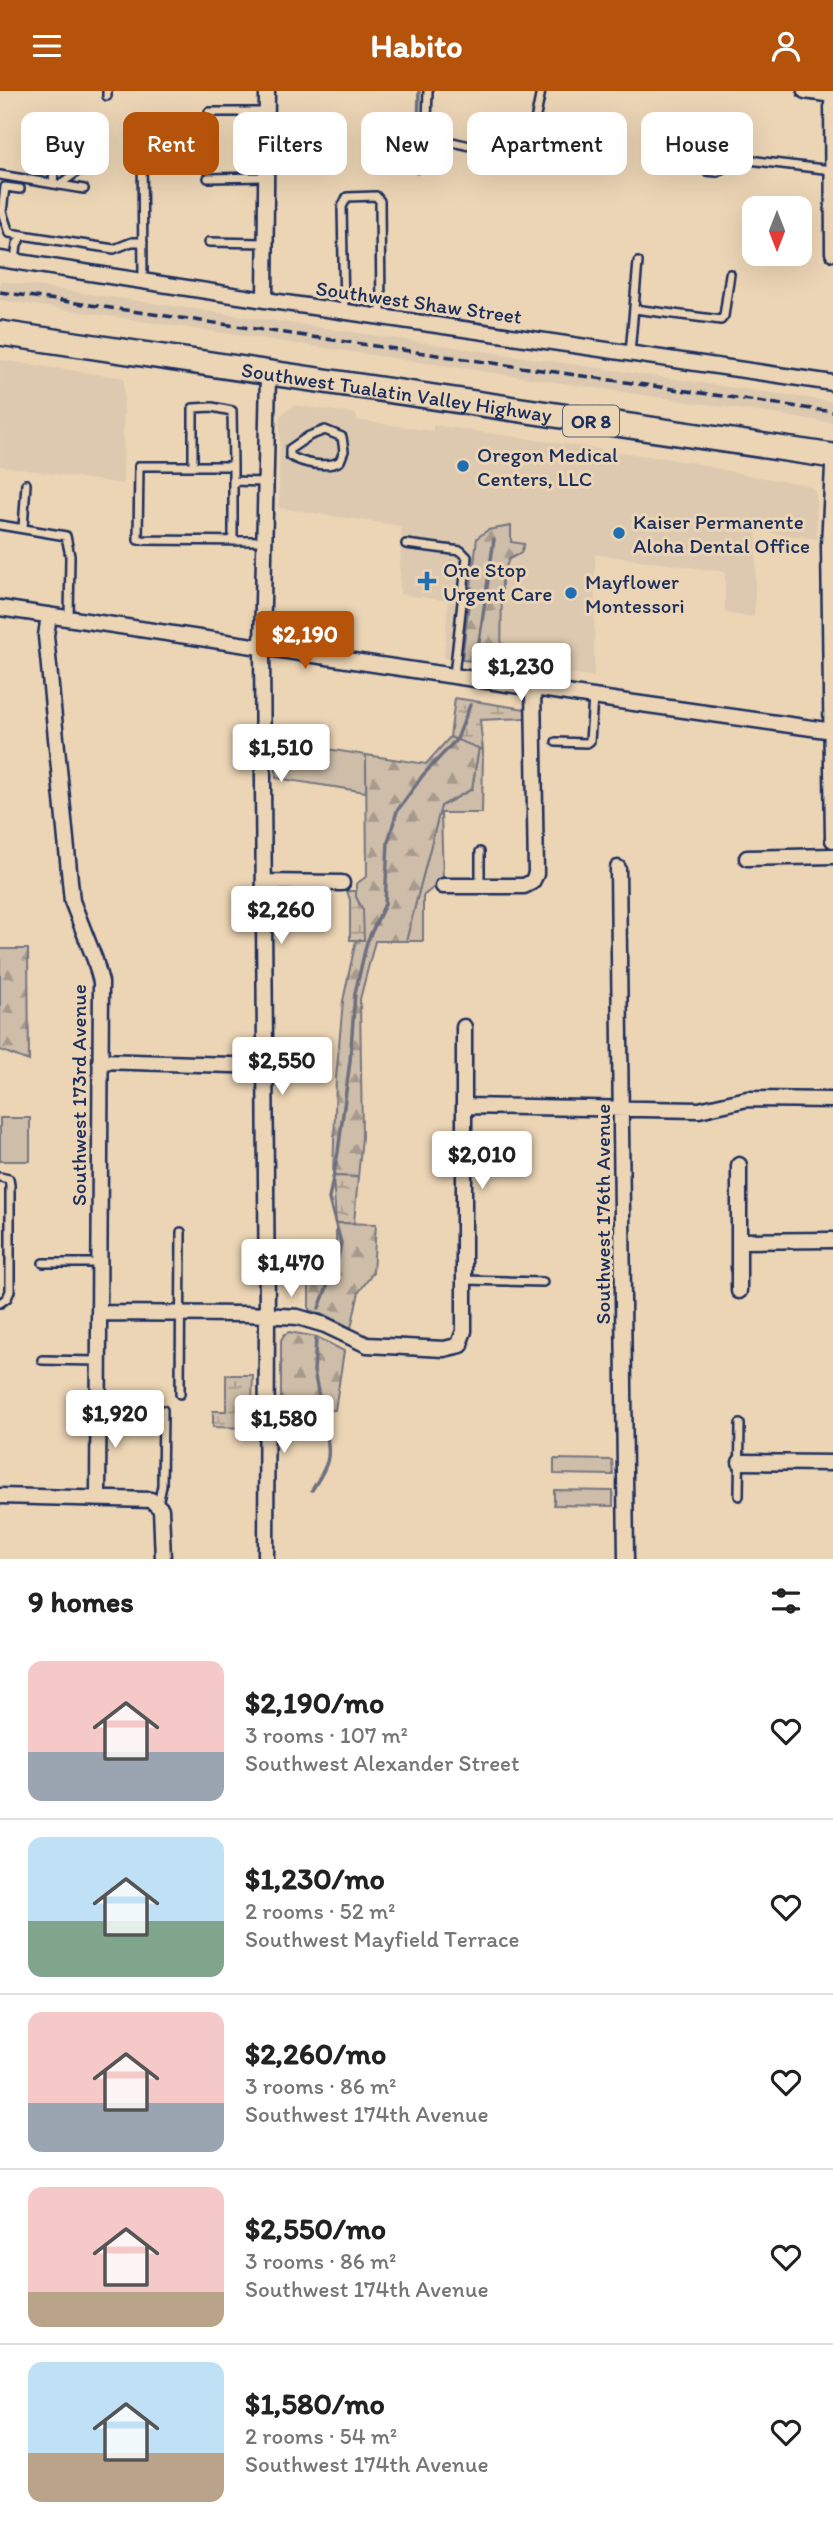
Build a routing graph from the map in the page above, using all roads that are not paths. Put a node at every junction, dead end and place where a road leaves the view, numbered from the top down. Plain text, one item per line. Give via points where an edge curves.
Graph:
1 (267, 91) edge
2 (428, 91) edge
3 (541, 91) edge
4 (805, 91) edge
5 (833, 95) edge
6 (267, 112) edge
7 (537, 112) edge
8 (467, 145) edge
9 (753, 161) edge
10 (832, 170) edge
11 (0, 175) edge
12 (55, 175) edge
13 (71, 175) edge
14 (142, 175) edge
15 (208, 177) dead end
16 (266, 177) joint
17 (56, 185) junction
18 (20, 189) dead end
19 (84, 189) dead end
20 (23, 235) junction
21 (209, 242) dead end
22 (143, 243) junction
23 (266, 243) junction
24 (833, 253) edge
25 (7, 260) edge
26 (638, 262) dead end
27 (730, 274) dead end
28 (143, 281) junction
29 (265, 300) junction
30 (634, 309) junction
31 (344, 312) junction
32 (381, 317) junction
33 (0, 333) edge
34 (630, 353) junction
35 (268, 374) junction
36 (833, 380) edge
37 (833, 456) edge
38 (292, 458) joint
39 (193, 466) junction
40 (233, 466) junction
41 (833, 467) edge
42 (233, 481) junction
43 (266, 482) junction
44 (26, 484) dead end
45 (0, 525) edge
46 (23, 528) junction
47 (233, 541) junction
48 (265, 541) junction
49 (406, 544) dead end
50 (831, 601) edge
51 (0, 608) edge
52 (49, 615) junction
53 (69, 618) junction
54 (262, 648) junction
55 (454, 675) junction
56 (533, 687) junction
57 (593, 697) junction
58 (832, 730) edge
59 (556, 742) dead end
60 (833, 840) edge
61 (480, 852) dead end
62 (833, 856) edge
63 (747, 858) dead end
64 (618, 868) dead end
65 (264, 882) junction
66 (342, 883) dead end
67 (443, 886) dead end
68 (480, 886) junction
69 (464, 1027) dead end
70 (100, 1061) junction
71 (264, 1066) junction
72 (833, 1100) edge
73 (464, 1106) junction
74 (622, 1109) junction
75 (739, 1165) dead end
76 (0, 1177) edge
77 (181, 1232) dead end
78 (833, 1240) edge
79 (739, 1241) junction
80 (43, 1263) dead end
81 (99, 1263) junction
82 (464, 1280) junction
83 (543, 1282) dead end
84 (739, 1291) dead end
85 (0, 1303) edge
86 (99, 1313) junction
87 (181, 1314) junction
88 (267, 1315) junction
89 (42, 1360) dead end
90 (98, 1361) junction
91 (180, 1394) dead end
92 (163, 1411) dead end
93 (740, 1424) dead end
94 (740, 1462) junction
95 (833, 1463) edge
96 (0, 1496) edge
97 (739, 1496) dead end
98 (98, 1497) junction
99 (158, 1504) junction
100 (163, 1559) edge
101 (265, 1559) edge
102 (626, 1559) edge

1 - 6 street
2 - 8 lane via 430,137
3 - 7 lane
4 - 5 street
5 - 10 street
9 - 10 lane
10 - 24 street
11 - 17 lane
12 - 17 lane
13 - 17 lane
14 - 22 lane
15 - 16 lane
16 - 23 street
17 - 19 lane
18 - 20 lane via 5,187 2,212 9,233
20 - 22 lane via 114,250 132,242
20 - 25 lane
21 - 23 lane
22 - 28 lane
23 - 29 street
25 - 28 street, Southwest Shaw Street
26 - 30 lane
27 - 30 lane via 721,320
28 - 29 street, Southwest Shaw Street
29 - 31 street, Southwest Shaw Street
30 - 34 lane
31 - 32 street, Southwest Shaw Street
31 - 32 lane via 342,207 347,197 376,196 380,201
32 - 34 street, Southwest Shaw Street
33 - 35 main road, Southwest Tualatin Valley Highway / OR 8
34 - 36 street, Southwest Shaw Street
35 - 37 main road, Southwest Tualatin Valley Highway / OR 8
35 - 43 street
38 - 38 lane via 334,465 343,456 342,437 325,430 310,436 290,449
39 - 40 lane
39 - 40 lane via 192,408 212,407 232,411
39 - 47 lane via 139,466 138,540
40 - 42 lane
41 - 50 street
42 - 43 lane
42 - 47 lane
43 - 48 street
44 - 46 lane
45 - 46 lane
46 - 53 lane via 66,536
47 - 48 lane
48 - 54 street
49 - 55 lane via 461,551 467,557
50 - 58 street
51 - 52 street
52 - 53 street
52 - 70 street, Southwest 173rd Avenue via 46,636 70,886 74,911 101,982
53 - 54 street
54 - 55 street
54 - 65 street
55 - 56 street
56 - 57 street
56 - 68 street via 537,874 524,886
57 - 58 street
57 - 59 lane via 590,741
58 - 60 street
61 - 68 lane
62 - 63 street
64 - 74 street, Southwest 176th Avenue
65 - 66 street
65 - 71 street
67 - 68 street
69 - 73 street
70 - 71 street
70 - 81 street, Southwest 173rd Avenue
71 - 88 street
72 - 74 street via 747,1099 699,1110
73 - 74 street
73 - 82 street
74 - 102 street, Southwest 176th Avenue
75 - 79 street
76 - 85 lane via 9,1179 10,1185 10,1291
77 - 87 lane
78 - 79 street
79 - 84 street
80 - 81 lane
81 - 86 street, Southwest 173rd Avenue
82 - 83 lane
82 - 88 street via 464,1331 460,1345 452,1349 367,1345 325,1325
86 - 87 street
86 - 90 street, Southwest 173rd Avenue
87 - 88 street
87 - 91 lane
88 - 101 street
89 - 90 lane
90 - 98 street, Southwest 173rd Avenue
92 - 99 lane
93 - 94 lane
94 - 95 street
94 - 97 lane
96 - 98 street
98 - 99 street via 144,1498
99 - 100 street

